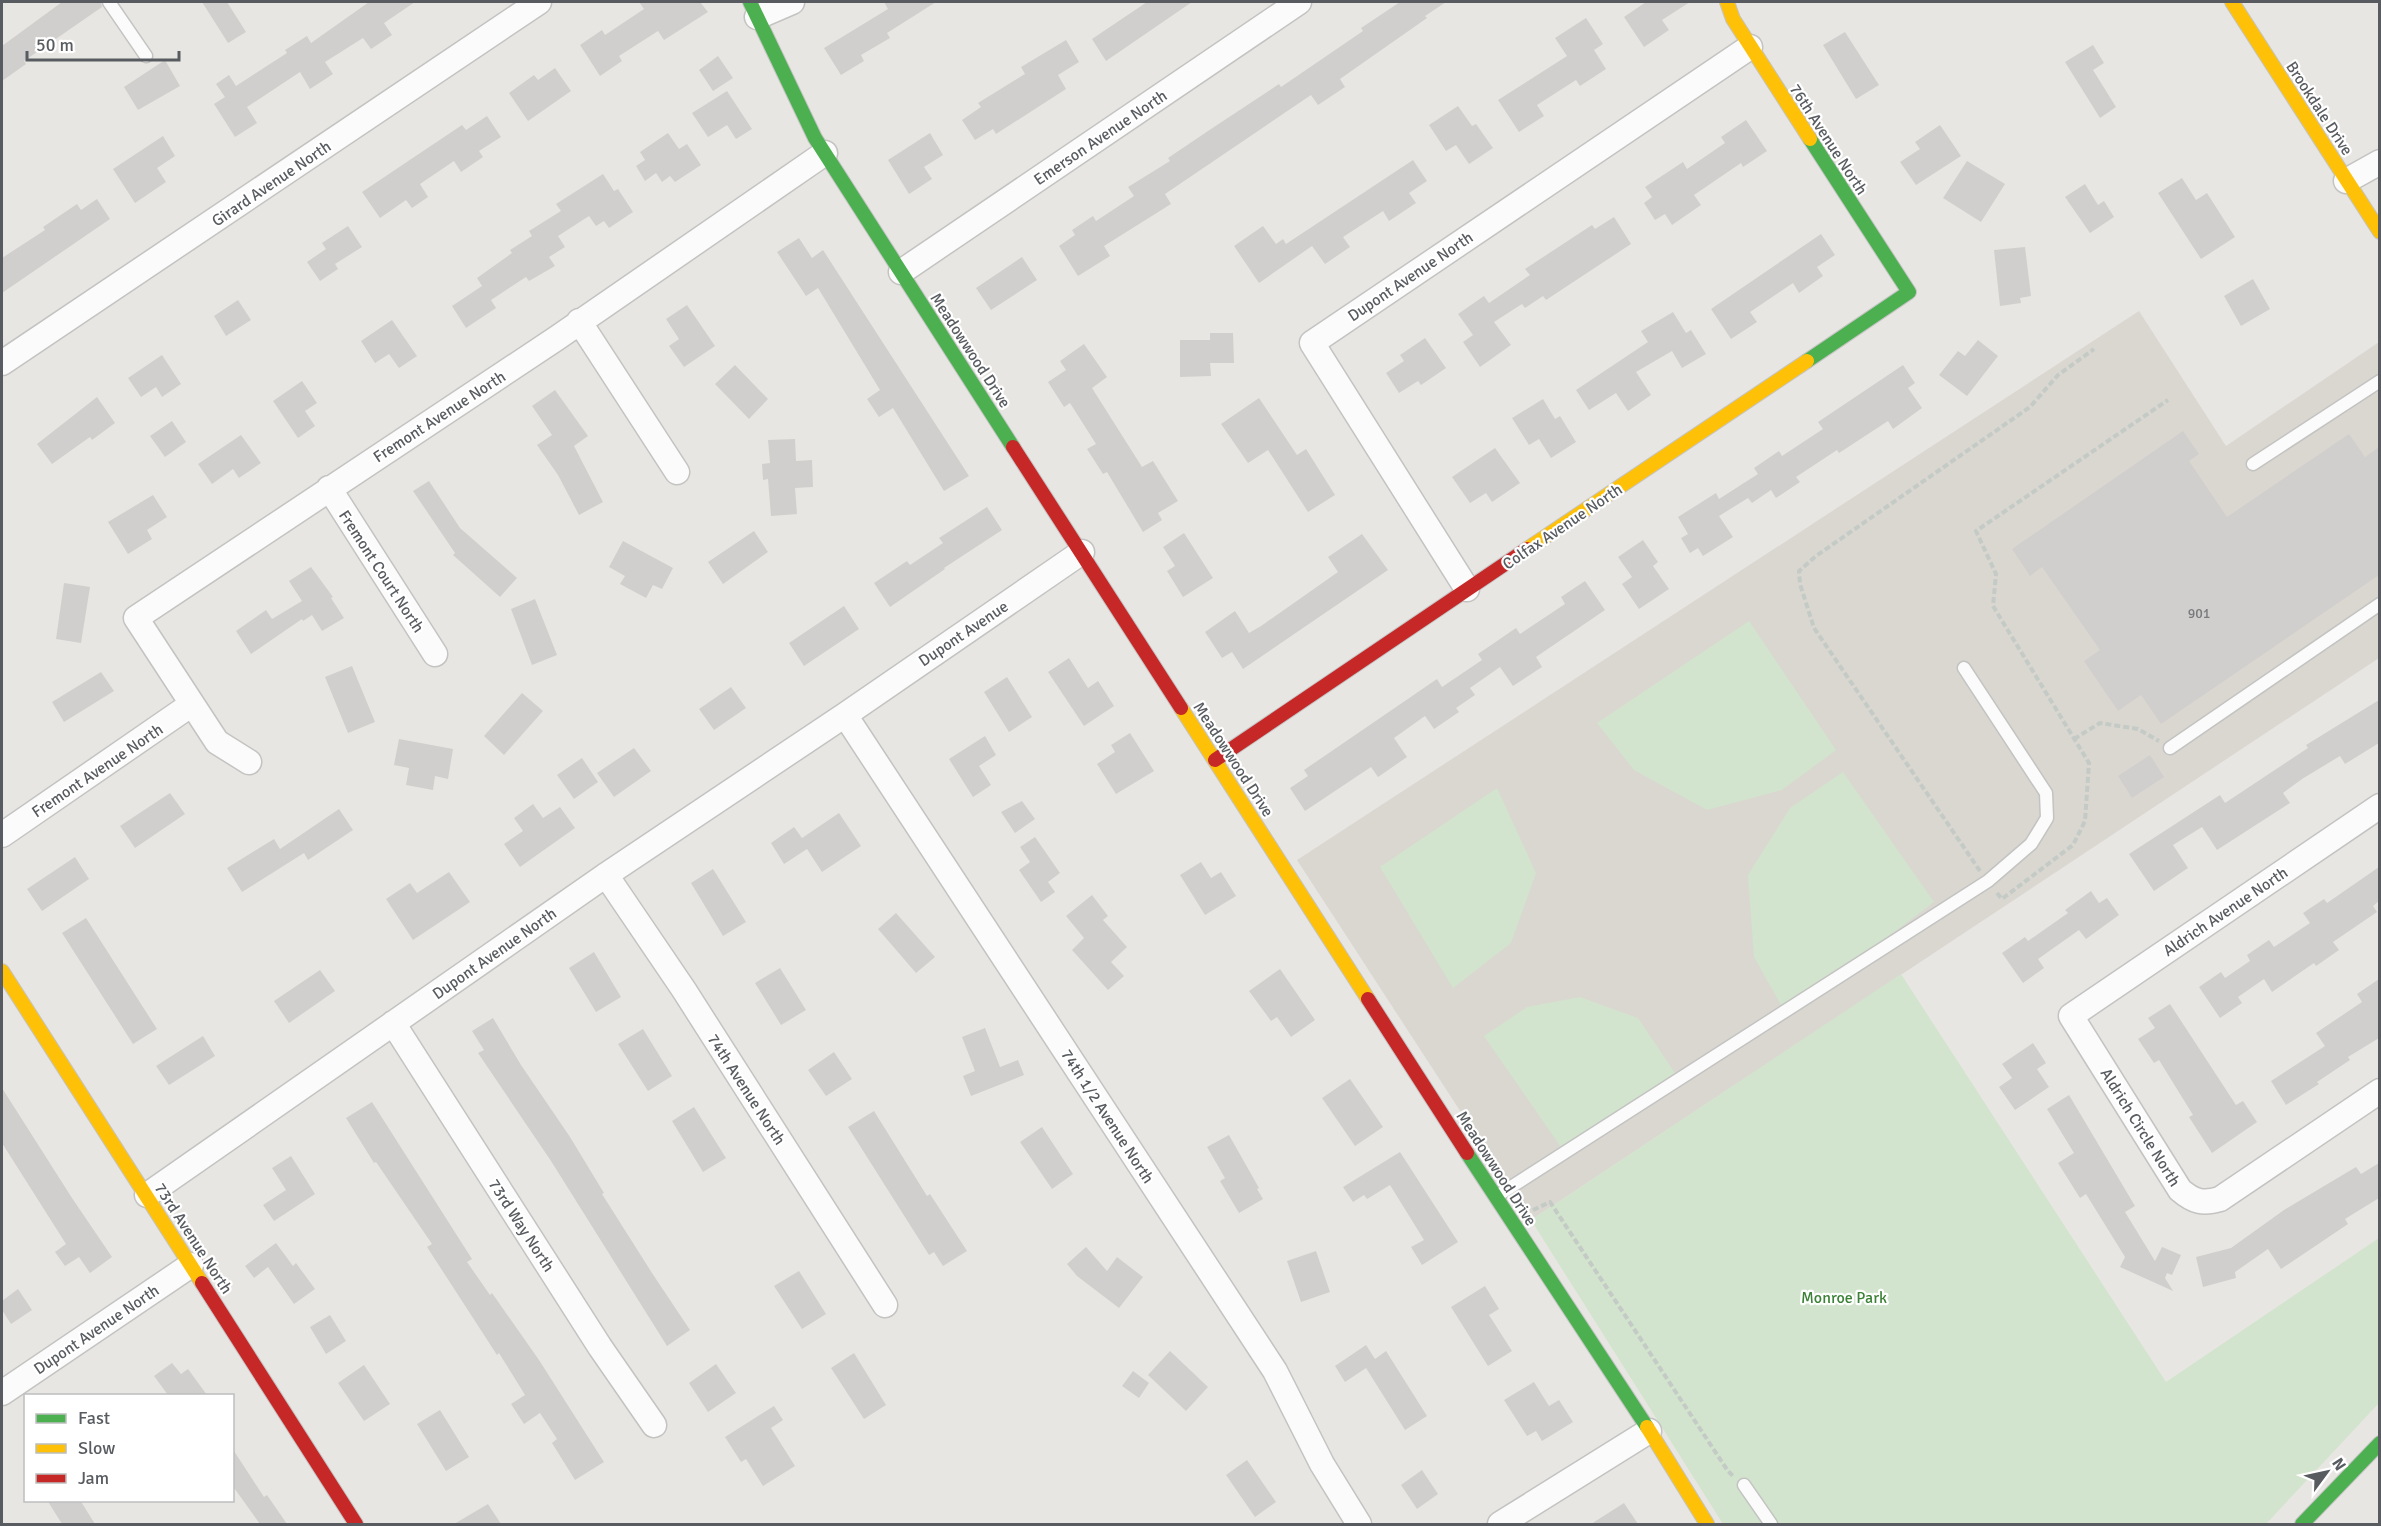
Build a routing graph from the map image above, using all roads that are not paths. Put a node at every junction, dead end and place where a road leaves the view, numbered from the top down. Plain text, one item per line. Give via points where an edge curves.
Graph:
1 (109, 2) edge
2 (539, 2) edge
3 (792, 2) edge
4 (1299, 2) edge
5 (1727, 2) edge
6 (2232, 2) edge
7 (754, 9) edge
8 (1750, 47) junction
9 (146, 56) dead end
10 (825, 153) junction
11 (2379, 162) edge
12 (2346, 181) junction
13 (2379, 232) edge
14 (901, 272) junction
15 (1909, 292) joint
16 (579, 321) junction
17 (2, 363) edge
18 (2379, 381) edge
19 (2253, 464) dead end
20 (677, 472) dead end
21 (329, 488) junction
22 (1082, 552) junction
23 (1467, 589) junction
24 (2379, 604) edge
25 (435, 654) dead end
26 (1964, 668) dead end
27 (192, 704) junction
28 (845, 715) junction
29 (2170, 748) road end
30 (1215, 760) junction
31 (249, 762) dead end
32 (2379, 806) edge
33 (2, 835) edge
34 (606, 875) junction
35 (2, 971) edge
36 (2071, 1016) joint
37 (393, 1023) junction
38 (2379, 1091) edge
39 (147, 1195) junction
40 (1496, 1197) junction
41 (191, 1265) junction
42 (885, 1305) dead end
43 (2, 1393) edge
44 (654, 1425) dead end
45 (1649, 1431) junction
46 (2379, 1443) edge
47 (1744, 1485) road end
48 (356, 1524) edge
49 (1359, 1524) edge
50 (1500, 1524) edge
51 (1707, 1524) edge
52 (1771, 1524) edge
53 (2302, 1524) edge

1 - 9 lane
2 - 17 street, Girard Avenue North
3 - 7 street
4 - 14 street, Emerson Avenue North
5 - 8 main road, 76th Avenue North
6 - 12 main road, Brookdale Drive
7 - 10 main road, Meadowwood Drive
8 - 15 main road, 76th Avenue North
8 - 23 street, Dupont Avenue North via 1312,343
10 - 14 main road, Meadowwood Drive
10 - 16 street, Fremont Avenue North
11 - 12 street
12 - 13 main road, Brookdale Drive
14 - 22 main road, Meadowwood Drive
15 - 23 main road, Colfax Avenue North
16 - 20 street
16 - 21 street, Fremont Avenue North
18 - 19 lane
21 - 25 street, Fremont Court North
21 - 27 street, Fremont Avenue North via 136,618
22 - 28 street, Dupont Avenue
22 - 30 main road, Meadowwood Drive
23 - 30 main road, Colfax Avenue North
24 - 29 lane
26 - 40 lane via 2046,793 2047,818 2031,844 1988,881
27 - 31 street, Fremont Avenue North via 217,742
27 - 33 street, Fremont Avenue North
28 - 34 street, Dupont Avenue North
28 - 49 street, 74th 1/2 Avenue North via 1275,1371 1322,1464
30 - 40 main road, Meadowwood Drive
32 - 36 street, Aldrich Avenue North
34 - 37 street, Dupont Avenue North
34 - 42 street, 74th Avenue North
35 - 39 main road, 73rd Avenue North
36 - 38 street, Aldrich Circle North via 2180,1190 2199,1202 2220,1199
37 - 39 street, Dupont Avenue North
37 - 44 street, 73rd Way North
39 - 41 main road, 73rd Avenue North
40 - 45 main road, Meadowwood Drive
41 - 43 street, Dupont Avenue North
41 - 48 main road, 73rd Avenue North
45 - 50 street
45 - 51 main road, Meadowwood Drive
46 - 53 main road
47 - 52 lane

